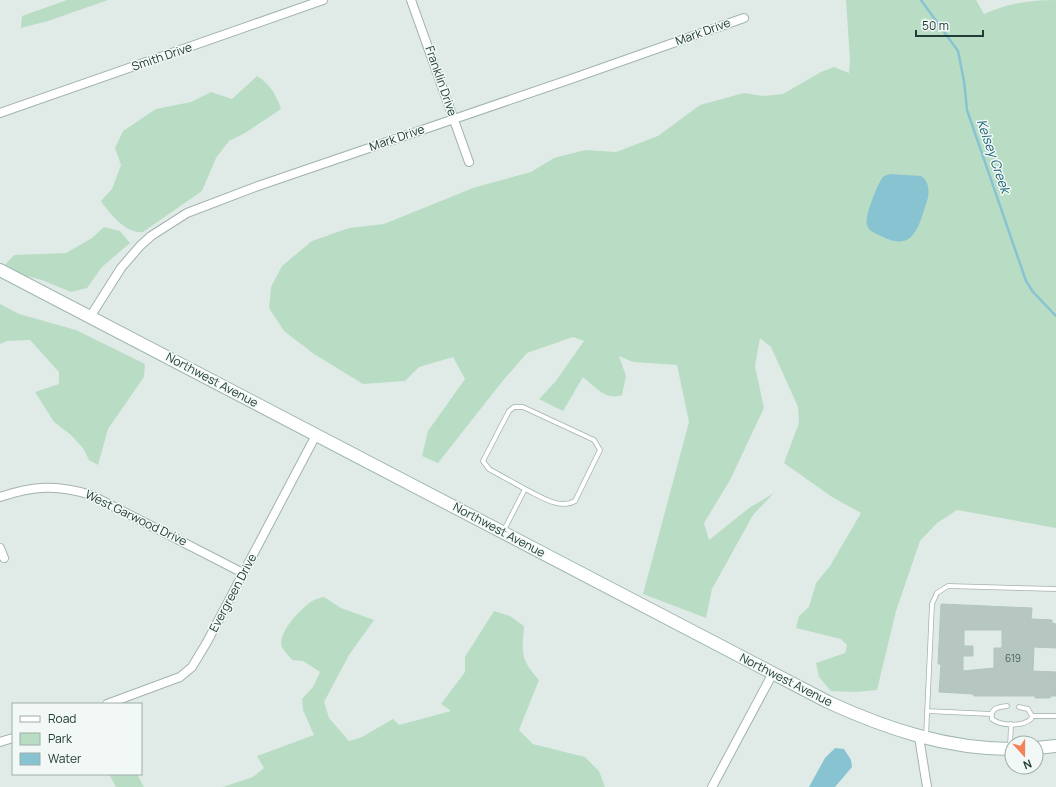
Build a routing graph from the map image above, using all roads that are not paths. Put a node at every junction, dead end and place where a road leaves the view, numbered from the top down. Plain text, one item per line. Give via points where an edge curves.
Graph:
1 (323, 0) edge
2 (411, 0) edge
3 (744, 18) dead end
4 (0, 113) edge
5 (454, 118) junction
6 (470, 162) dead end
7 (0, 270) edge
8 (90, 317) junction
9 (316, 435) junction
10 (525, 489) junction
11 (0, 497) edge
12 (503, 532) junction
13 (0, 548) edge
14 (4, 558) dead end
15 (243, 573) junction
16 (1056, 589) edge
17 (773, 673) junction
18 (110, 703) edge
19 (1007, 706) dead end
20 (1019, 706) dead end
21 (927, 711) junction
22 (991, 714) junction
23 (1032, 716) junction
24 (1056, 716) edge
25 (1011, 724) junction
26 (1011, 735) edge
27 (922, 737) junction
28 (12, 738) edge
29 (0, 742) edge
30 (1056, 746) edge
31 (1044, 747) edge
32 (1004, 748) edge
33 (712, 787) edge
34 (927, 787) edge

1 - 4 street, Smith Drive
2 - 5 street, Franklin Drive
3 - 5 street, Mark Drive
5 - 6 street, Franklin Drive
5 - 8 street, Mark Drive via 245,190 187,213 140,246 121,268
7 - 8 street, Northwest Avenue
8 - 9 street, Northwest Avenue
9 - 12 street, Northwest Avenue
9 - 15 street, Evergreen Drive
10 - 10 lane via 561,505 575,501 600,450 598,445 594,440 523,407 514,406 483,461 489,469
10 - 12 lane
11 - 15 street, West Garwood Drive via 43,487 74,490 91,495
12 - 17 street, Northwest Avenue
13 - 14 street
15 - 18 street, Evergreen Drive via 192,667 174,680
16 - 21 lane via 948,586 937,593 932,604
17 - 27 street, Northwest Avenue via 855,714 883,726
17 - 33 street
19 - 22 lane via 996,707
20 - 23 lane via 1028,709
21 - 22 lane
21 - 27 lane
22 - 25 lane via 992,719 997,722
23 - 24 lane
23 - 25 lane via 1028,722
25 - 26 lane
27 - 32 street, Northwest Avenue
27 - 34 street
28 - 29 street
30 - 31 street

